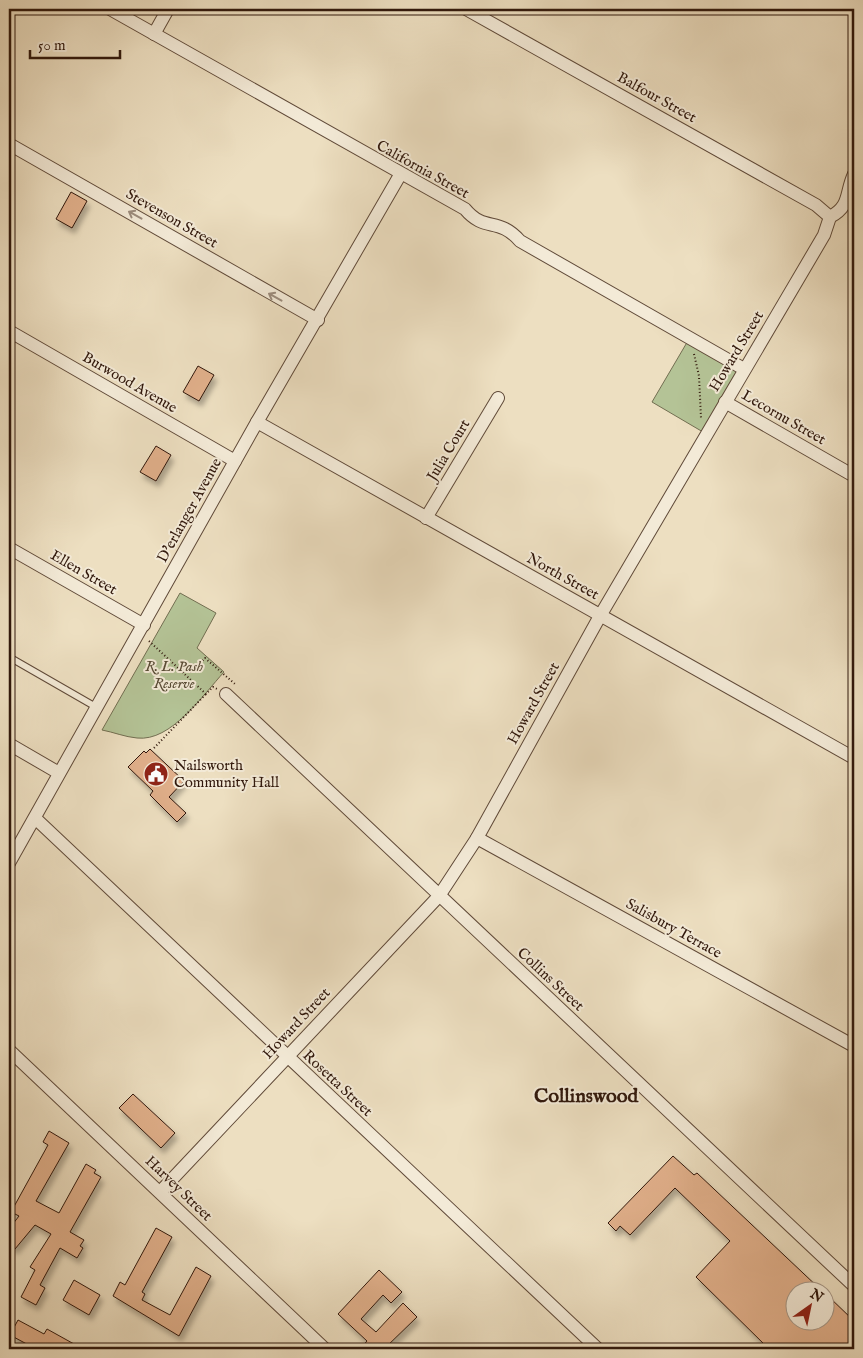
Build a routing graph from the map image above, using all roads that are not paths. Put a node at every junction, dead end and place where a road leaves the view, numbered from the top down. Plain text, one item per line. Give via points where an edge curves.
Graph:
1 (110, 9) edge
2 (168, 9) edge
3 (466, 9) edge
4 (154, 34) junction
5 (9, 144) edge
6 (854, 174) edge
7 (400, 175) junction
8 (830, 217) junction
9 (318, 320) junction
10 (9, 331) edge
11 (744, 369) junction
12 (498, 398) dead end
13 (725, 402) junction
14 (257, 422) junction
15 (235, 461) junction
16 (854, 476) edge
17 (426, 518) junction
18 (9, 548) edge
19 (600, 616) junction
20 (144, 625) junction
21 (9, 657) edge
22 (226, 694) road end
23 (96, 708) junction
24 (9, 744) edge
25 (854, 758) edge
26 (59, 773) junction
27 (35, 818) junction
28 (477, 838) junction
29 (9, 863) edge
30 (439, 896) junction
31 (854, 1046) edge
32 (9, 1050) edge
33 (287, 1056) junction
34 (160, 1192) junction
35 (854, 1286) edge
36 (325, 1349) edge
37 (598, 1349) edge

1 - 4 street, California Street
2 - 4 street
3 - 8 street, Balfour Street via 816,205
4 - 7 street, California Street
9 -> 5 street, Stevenson Street
6 - 8 street, Howard Street via 846,202
7 - 9 street, D'erlanger Avenue
7 - 11 street, California Street via 465,209 473,219 510,230 520,241
8 - 11 street, Howard Street via 824,234
9 - 14 street, D'erlanger Avenue
10 - 15 street, Burwood Avenue
11 - 13 street, Howard Street
12 - 17 street, Julia Court
13 - 16 street, Lecornu Street
13 - 19 street, Howard Street
14 - 15 street, D'erlanger Avenue
14 - 17 street, North Street
15 - 20 street, D'erlanger Avenue
17 - 19 street, North Street
18 - 20 street, Ellen Street
19 - 25 street, North Street
19 - 28 street, Howard Street
20 - 23 street, D'erlanger Avenue
21 - 23 lane
22 - 30 street, Collins Street
23 - 26 street, D'erlanger Avenue
24 - 26 street
26 - 27 street, D'erlanger Avenue
27 - 29 street, D'erlanger Avenue
27 - 33 street, Rosetta Street
28 - 30 street, Howard Street
28 - 31 street, Salisbury Terrace
30 - 33 street, Howard Street
30 - 35 street, Collins Street
32 - 34 street, Harvey Street
33 - 34 street, Howard Street
33 - 37 street, Rosetta Street
34 - 36 street, Harvey Street

